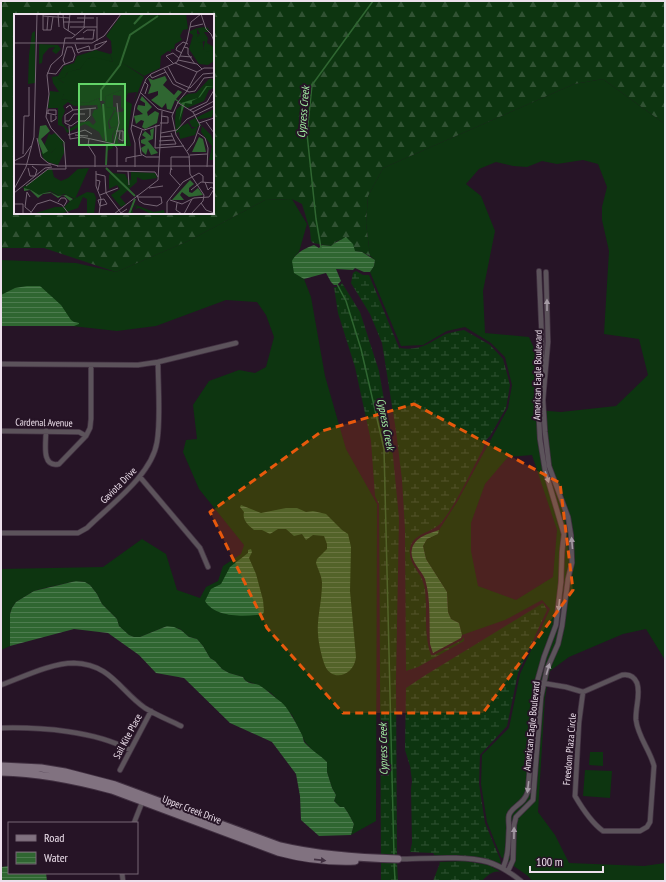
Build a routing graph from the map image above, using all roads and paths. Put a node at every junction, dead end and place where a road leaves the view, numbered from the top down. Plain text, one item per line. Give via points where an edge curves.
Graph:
1 (539, 272) dead end
2 (546, 272) dead end
3 (540, 282) junction
4 (546, 282) junction
5 (236, 343) dead end
6 (158, 362) junction
7 (1, 364) edge
8 (91, 365) junction
9 (1, 431) edge
10 (46, 431) junction
11 (86, 436) junction
12 (140, 477) junction
13 (1, 533) edge
14 (208, 567) dead end
15 (537, 682) junction
16 (544, 684) junction
17 (1, 685) edge
18 (583, 692) junction
19 (151, 711) junction
20 (181, 726) dead end
21 (1, 728) edge
22 (130, 750) junction
23 (1, 766) edge
24 (120, 770) dead end
25 (1, 772) edge
26 (144, 799) junction
27 (134, 822) edge
28 (398, 859) joint
29 (503, 868) junction
30 (508, 871) junction
31 (521, 881) edge

1 - 3 street, American Eagle Boulevard
2 - 4 street, American Eagle Boulevard
3 - 4 street
3 -> 15 street, American Eagle Boulevard via 540,439 545,470 564,534 556,625
16 -> 4 street, American Eagle Boulevard via 562,626 573,550 566,510 549,466 545,432 543,400 548,342
5 - 6 street
6 - 8 street via 138,365
6 - 12 street, Gaviota Drive via 157,442 152,458
7 - 8 street
8 - 11 street via 91,419
9 - 10 street, Cardenal Avenue
10 - 11 street, Cardenal Avenue via 79,432
10 - 11 street via 46,459 53,465 59,464
12 - 13 street, Gaviota Drive via 78,534
12 - 14 street via 200,548
15 - 16 street
15 -> 29 street, American Eagle Boulevard via 528,791 526,798 510,815 508,858
16 - 18 street
30 -> 16 street, American Eagle Boulevard via 513,860 516,817 533,800
17 - 19 street via 58,665 75,663 94,667 109,675
18 - 18 street, Freedom Plaza Circle via 575,796 598,828 603,831 640,831 650,822 654,766 638,730 636,682 627,674
19 - 20 street
19 - 22 street, Sail Kite Place
21 - 22 street via 65,732 100,738
22 - 24 street, Sail Kite Place
23 - 26 street, Upper Creek Drive via 65,772 115,784
25 - 26 street, Upper Creek Drive via 63,778
26 - 27 street
26 - 28 street, Upper Creek Drive via 301,851
28 - 29 street, Upper Creek Drive via 465,859 489,862
29 - 30 street, Upper Creek Drive
30 - 31 street, Upper Creek Drive

